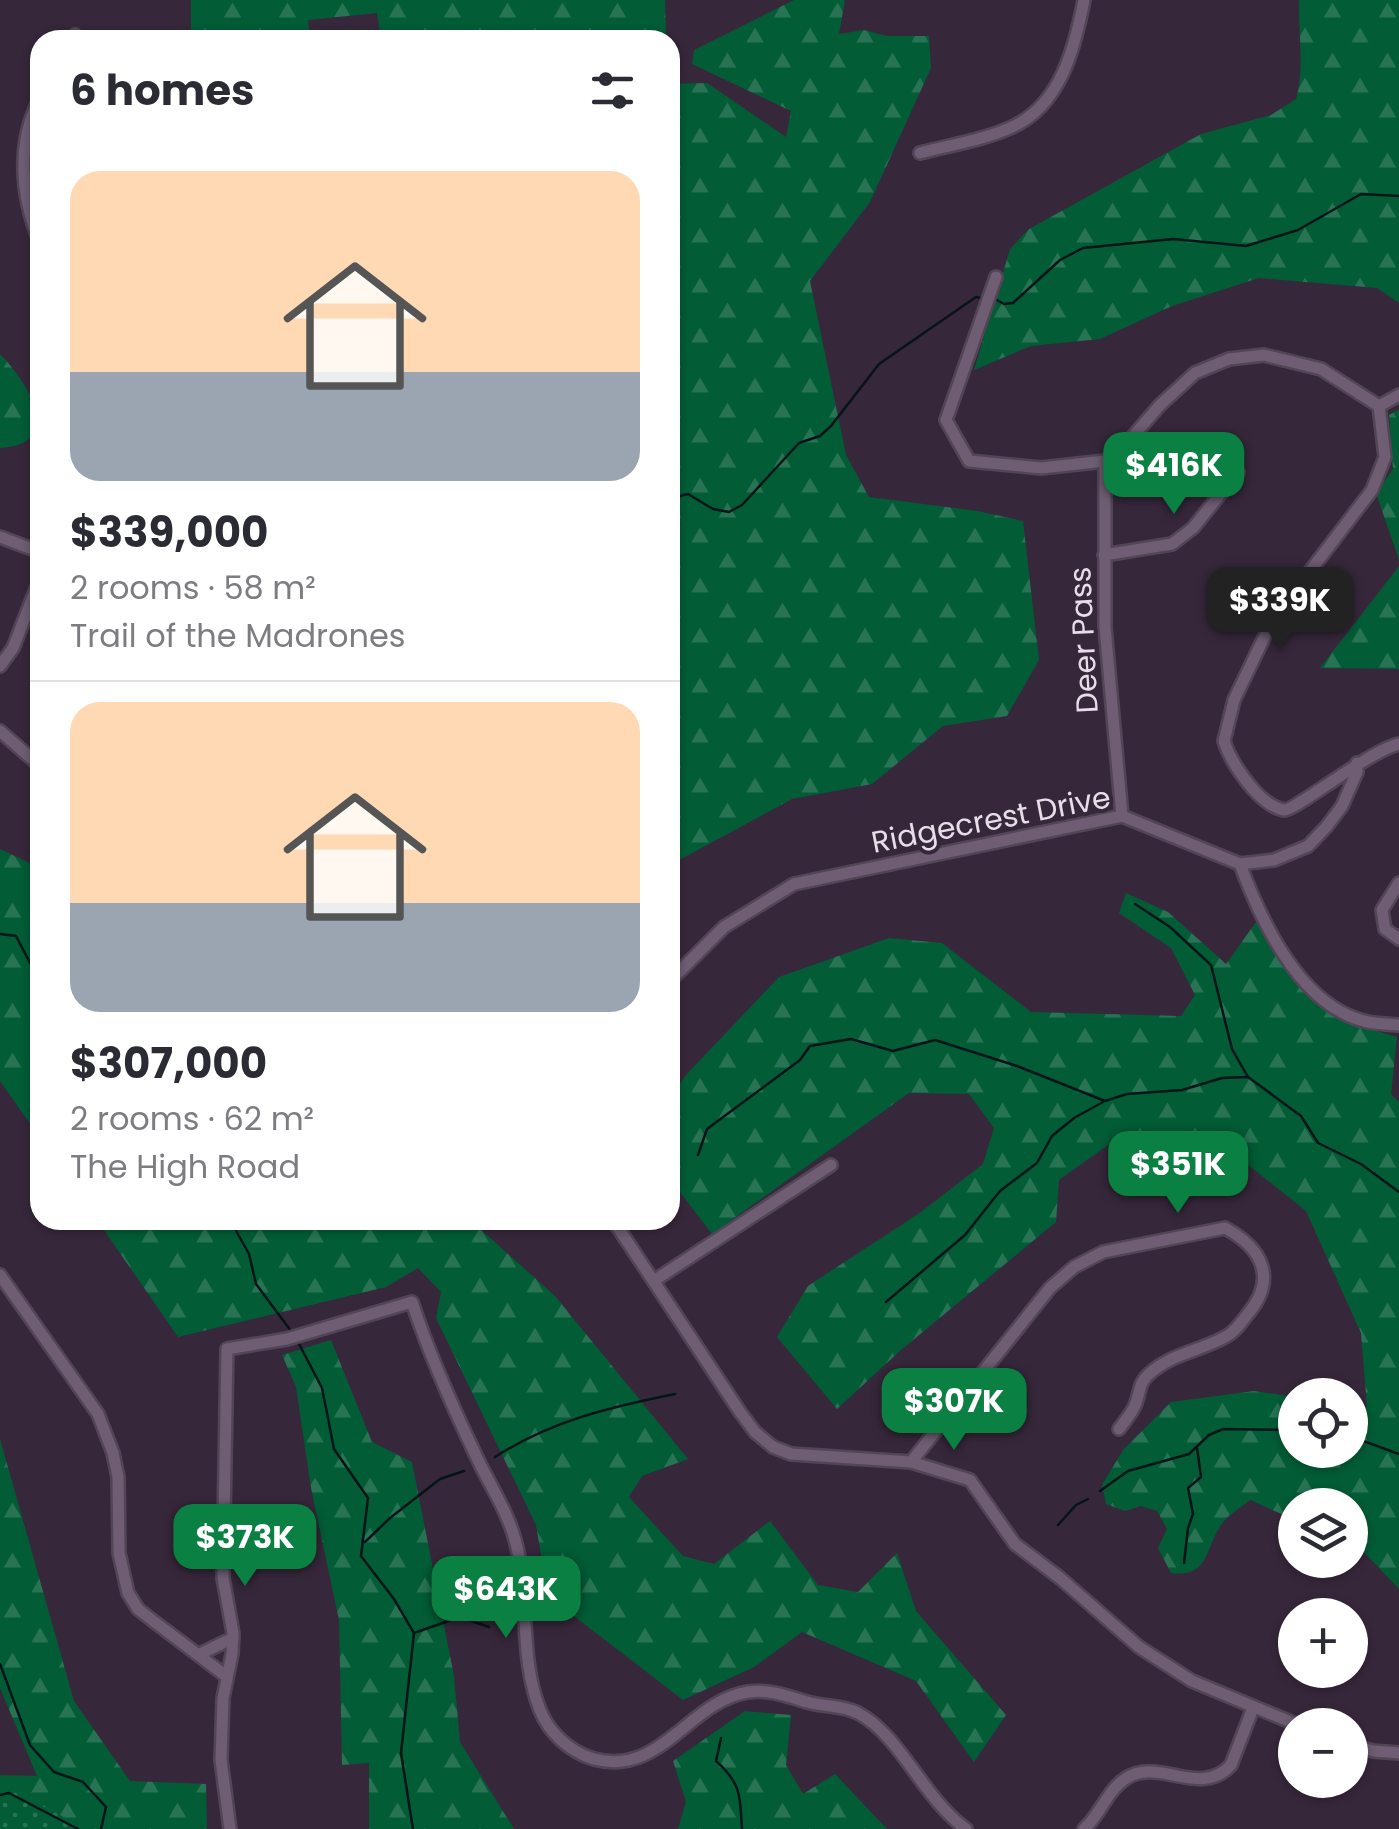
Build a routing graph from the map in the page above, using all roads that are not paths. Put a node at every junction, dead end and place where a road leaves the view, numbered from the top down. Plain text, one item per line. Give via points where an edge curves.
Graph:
1 (1084, 0) edge
2 (30, 123) edge
3 (920, 153) dead end
4 (30, 213) edge
5 (996, 276) dead end
6 (1399, 395) edge
7 (1379, 406) junction
8 (1105, 460) junction
9 (1238, 472) dead end
10 (0, 537) edge
11 (30, 548) edge
12 (1104, 555) junction
13 (30, 604) edge
14 (0, 666) edge
15 (0, 731) edge
16 (1399, 744) edge
17 (30, 757) edge
18 (1357, 763) junction
19 (1122, 816) junction
20 (1240, 864) junction
21 (1399, 883) edge
22 (1399, 939) edge
23 (680, 971) edge
24 (1399, 1025) edge
25 (831, 1165) dead end
26 (620, 1230) edge
27 (0, 1275) edge
28 (655, 1280) junction
29 (1120, 1428) dead end
30 (911, 1462) junction
31 (232, 1638) junction
32 (200, 1654) junction
33 (226, 1676) junction
34 (1253, 1708) junction
35 (1278, 1717) edge
36 (1368, 1750) edge
37 (1399, 1753) edge
38 (230, 1829) edge
39 (966, 1829) edge
40 (1084, 1829) edge

1 - 3 street via 1063,76 1030,114 1012,127
2 - 4 street via 23,168
5 - 8 street via 946,420 954,437 969,461 1041,468
6 - 7 street
7 - 8 street via 1320,369 1264,355 1229,359 1195,373
7 - 18 street via 1385,456 1372,490 1272,621 1224,732 1246,782 1286,810
8 - 12 street, Deer Pass
9 - 12 street via 1172,544
10 - 11 street
12 - 19 street, Deer Pass
13 - 14 street
15 - 17 street
16 - 18 street
18 - 20 street via 1342,806 1308,846
19 - 20 street, Ridgecrest Drive
19 - 23 street, Ridgecrest Drive via 794,884 724,926
20 - 24 street via 1274,940 1318,994 1366,1022
21 - 22 street via 1382,910 1385,929
25 - 28 street
26 - 28 street
27 - 32 street via 98,1414 118,1477 119,1553 128,1593 138,1609
28 - 30 street via 740,1412 773,1447 814,1457
29 - 30 street via 1136,1406 1142,1380 1173,1358 1229,1336 1260,1298 1266,1284 1262,1265 1243,1238 1225,1228 1102,1252 1074,1267
30 - 34 street via 970,1480 1014,1544 1124,1635 1192,1681
31 - 32 street
31 - 33 street
31 - 39 street via 223,1578 228,1349 288,1339 412,1302 512,1530 536,1697 568,1746 607,1762 639,1758 728,1697 774,1692 866,1718
32 - 33 street
33 - 38 street via 220,1760
34 - 35 street
34 - 40 street via 1224,1772 1205,1780 1130,1776
36 - 37 street

